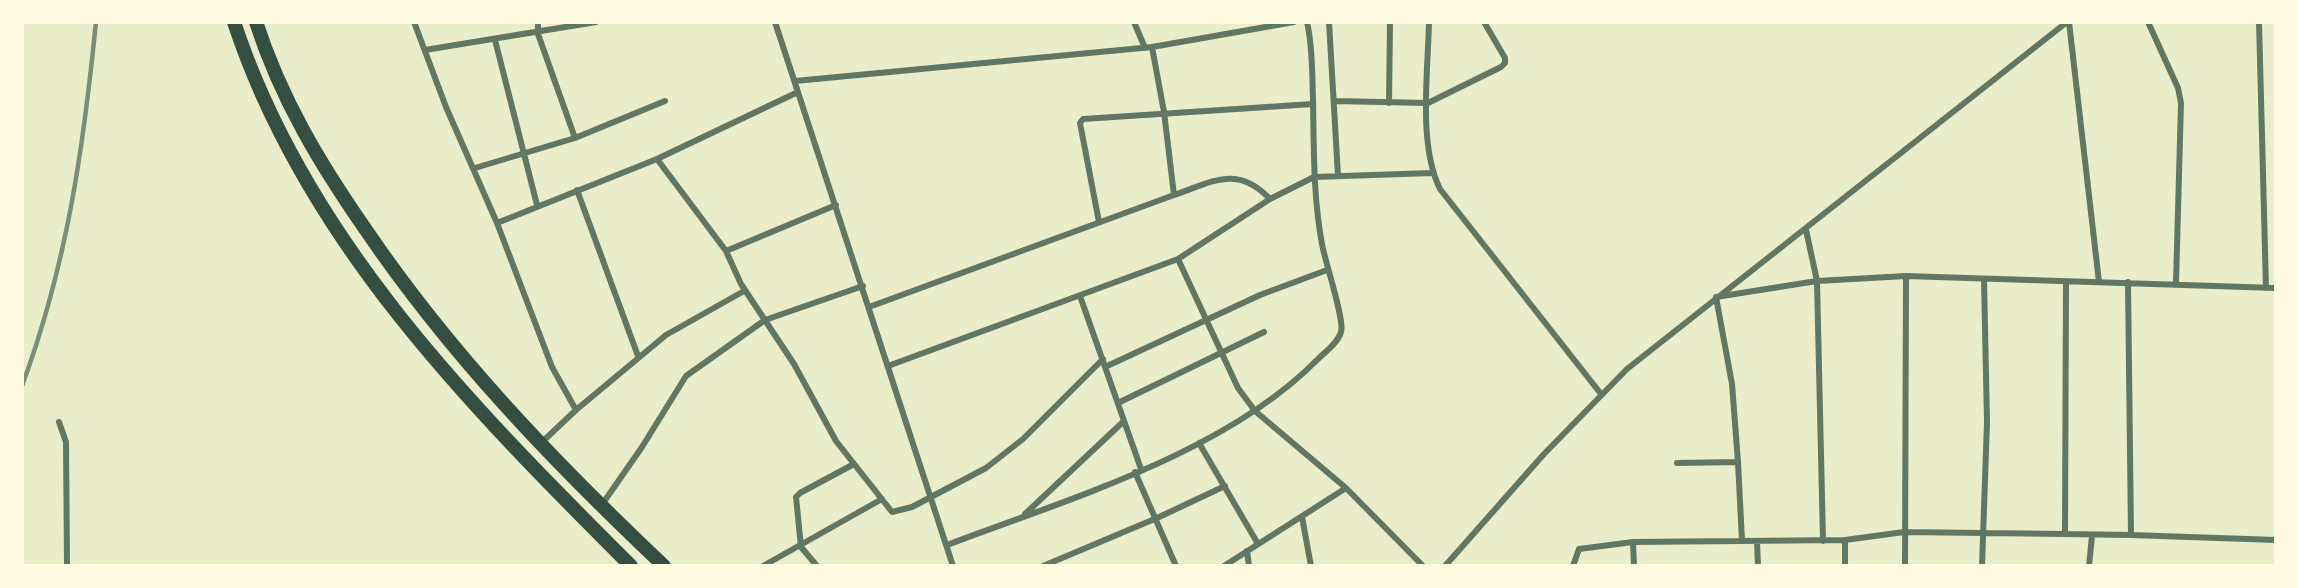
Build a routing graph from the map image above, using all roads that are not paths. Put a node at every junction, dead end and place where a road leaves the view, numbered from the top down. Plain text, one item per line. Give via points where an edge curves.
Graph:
1 (234, 22) edge
2 (256, 22) edge
3 (414, 22) edge
4 (538, 22) edge
5 (596, 22) edge
6 (775, 22) edge
7 (1134, 22) edge
8 (1294, 22) edge
9 (1308, 22) edge
10 (1329, 22) edge
11 (1390, 22) edge
12 (1429, 22) edge
13 (1484, 22) edge
14 (2068, 22) edge
15 (2148, 22) edge
16 (2259, 22) edge
17 (538, 34) junction
18 (495, 40) junction
19 (1148, 47) junction
20 (426, 51) junction
21 (795, 81) junction
22 (798, 92) junction
23 (665, 101) dead end
24 (1334, 101) junction
25 (1389, 103) junction
26 (1428, 103) junction
27 (1313, 104) junction
28 (1164, 112) junction
29 (575, 138) junction
30 (525, 153) junction
31 (657, 159) junction
32 (475, 168) junction
33 (1432, 173) junction
34 (1338, 176) junction
35 (1314, 177) junction
36 (577, 190) junction
37 (1174, 195) junction
38 (1270, 198) junction
39 (537, 205) junction
40 (836, 205) junction
41 (1099, 222) junction
42 (497, 223) junction
43 (1806, 230) junction
44 (726, 251) junction
45 (1178, 259) junction
46 (1327, 270) junction
47 (1906, 276) junction
48 (1817, 280) junction
49 (1984, 280) junction
50 (2066, 282) junction
51 (2099, 282) junction
52 (2128, 282) junction
53 (2175, 283) junction
54 (862, 286) junction
55 (2266, 288) junction
56 (2276, 288) edge
57 (744, 291) junction
58 (1080, 296) junction
59 (1716, 297) junction
60 (869, 307) junction
61 (765, 320) junction
62 (1206, 321) junction
63 (1264, 332) dead end
64 (1221, 352) junction
65 (638, 356) junction
66 (1102, 359) junction
67 (888, 366) junction
68 (1106, 367) junction
69 (1601, 394) junction
70 (1118, 403) junction
71 (576, 410) junction
72 (1255, 411) junction
73 (1124, 421) junction
74 (59, 422) dead end
75 (1199, 443) junction
76 (539, 445) junction
77 (1738, 462) junction
78 (1677, 463) dead end
79 (854, 464) junction
80 (1138, 471) junction
81 (1225, 486) junction
82 (1346, 488) junction
83 (931, 497) junction
84 (882, 499) junction
85 (601, 507) junction
86 (1022, 517) junction
87 (1302, 517) junction
88 (1156, 518) junction
89 (1904, 532) junction
90 (1983, 534) junction
91 (2065, 534) junction
92 (2131, 535) junction
93 (2092, 536) junction
94 (1845, 540) junction
95 (2276, 540) edge
96 (1742, 541) junction
97 (1756, 541) junction
98 (1823, 541) junction
99 (1633, 542) junction
100 (1258, 544) junction
101 (947, 545) junction
102 (801, 547) junction
103 (1247, 551) junction
104 (67, 566) edge
105 (631, 566) edge
106 (664, 566) edge
107 (763, 566) edge
108 (817, 566) edge
109 (953, 566) edge
110 (1043, 566) edge
111 (1176, 566) edge
112 (1224, 566) edge
113 (1249, 566) edge
114 (1311, 566) edge
115 (1423, 566) edge
116 (1445, 566) edge
117 (1573, 566) edge
118 (1634, 566) edge
119 (1758, 566) edge
120 (1845, 566) edge
121 (1905, 566) edge
122 (1982, 566) edge
123 (2089, 566) edge

1 - 105 main road via 279,134 380,289 480,412
2 - 76 main road via 280,88 333,182 436,327
3 - 20 street
4 - 17 street
5 - 17 street
6 - 21 street
7 - 19 street
8 - 19 street
9 - 27 street
10 - 24 street
11 - 25 street
12 - 26 street
13 - 26 street via 1505,58 1504,66
14 - 43 street
14 - 51 street
15 - 53 street via 2181,103
16 - 55 street
17 - 18 street
17 - 29 street
18 - 20 street
18 - 30 street
19 - 21 street
19 - 28 street
20 - 32 street via 446,107
21 - 22 street
22 - 31 street
22 - 40 street
23 - 29 street
24 - 25 street
24 - 34 street
25 - 26 street
26 - 33 street
27 - 28 street
27 - 35 street
28 - 37 street
28 - 41 street via 1088,117 1080,123
29 - 30 street
30 - 32 street
30 - 39 street
31 - 36 street
31 - 44 street
32 - 42 street
33 - 34 street
33 - 69 street via 1440,189
34 - 35 street
35 - 38 street
35 - 46 street
36 - 39 street
36 - 65 street
37 - 38 street via 1234,178 1252,182
37 - 41 street
38 - 45 street
39 - 42 street
40 - 44 street
40 - 54 street
41 - 60 street
42 - 71 street via 552,367
43 - 48 street
43 - 59 street
44 - 57 street
45 - 58 street
45 - 62 street
46 - 62 street
46 - 72 street via 1342,326 1339,338 1292,383
47 - 48 street
47 - 49 street
47 - 89 street
48 - 59 street
48 - 98 street
49 - 50 street
49 - 90 street via 1987,422
50 - 51 street
50 - 91 street
51 - 52 street
52 - 53 street
52 - 92 street
53 - 55 street
54 - 60 street
54 - 61 street
55 - 56 street
57 - 61 street
57 - 65 street via 682,325
58 - 66 street
58 - 67 street
59 - 69 street via 1654,345
59 - 77 street via 1732,384
60 - 67 street
61 - 79 street via 836,441
61 - 85 street via 686,376
62 - 64 street
62 - 68 street
63 - 64 street
64 - 70 street
64 - 72 street via 1238,388
65 - 71 street
66 - 68 street
66 - 83 street via 1023,439 986,468
67 - 83 street
68 - 70 street
69 - 116 street
70 - 73 street
71 - 76 street
72 - 75 street
72 - 82 street
73 - 80 street
73 - 86 street
74 - 104 street via 66,442
75 - 80 street
75 - 81 street
76 - 85 main road
77 - 78 street
77 - 96 street
79 - 84 street
79 - 102 street via 797,495
80 - 86 street
80 - 88 street
81 - 88 street
81 - 100 street
82 - 87 street
82 - 115 street
83 - 84 street via 894,512
83 - 101 street
84 - 102 street
85 - 106 main road
86 - 101 street
87 - 100 street
87 - 114 street
88 - 110 street
88 - 111 street
89 - 90 street
89 - 94 street
89 - 121 street
90 - 91 street
90 - 122 street
91 - 93 street
92 - 93 street
92 - 95 street
93 - 123 street
94 - 98 street
94 - 120 street
96 - 97 street
96 - 99 street
97 - 98 street
97 - 119 street
99 - 117 street via 1579,549
99 - 118 street
100 - 103 street
101 - 109 street
102 - 107 street
102 - 108 street
103 - 112 street
103 - 113 street

